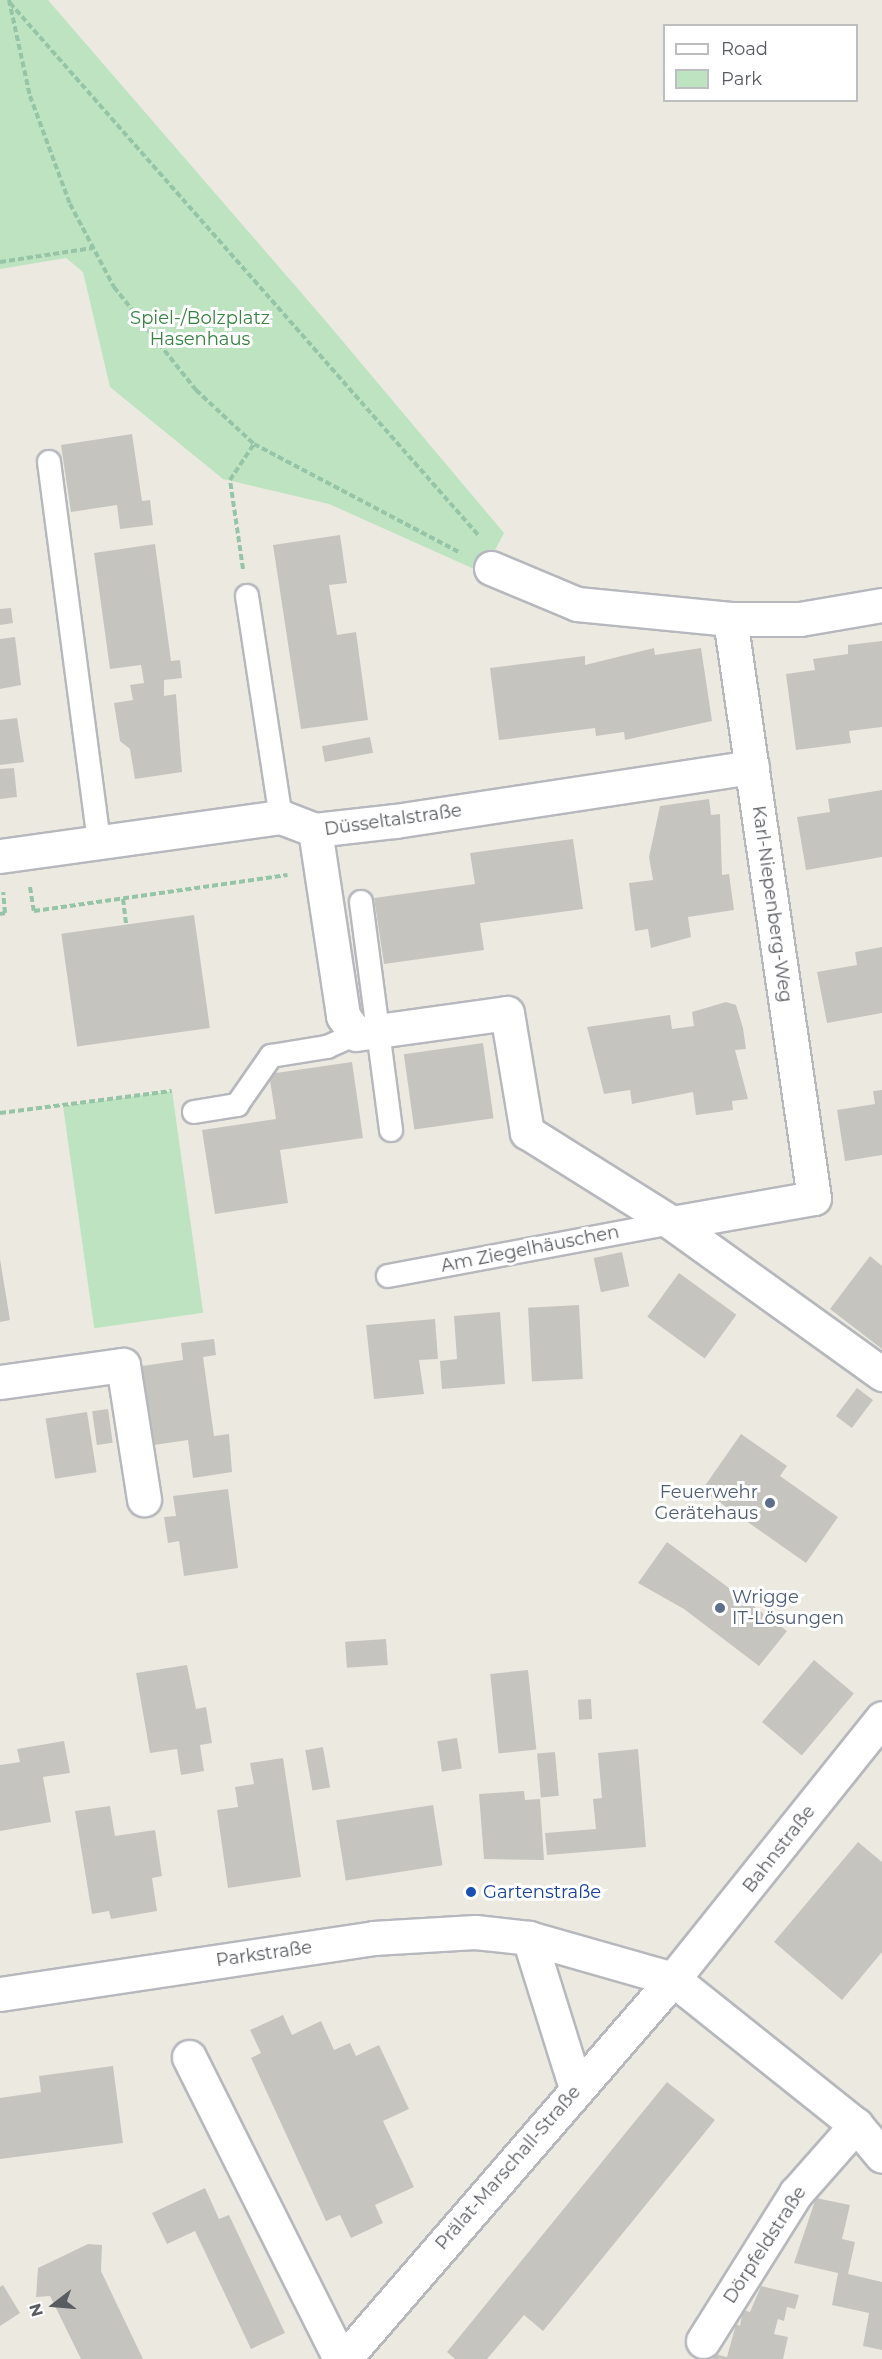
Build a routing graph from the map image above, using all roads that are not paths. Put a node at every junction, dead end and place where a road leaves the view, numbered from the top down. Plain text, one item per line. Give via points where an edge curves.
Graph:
1 (49, 462) dead end
2 (483, 564) road end
3 (247, 596) road end
4 (882, 605) edge
5 (730, 619) junction
6 (752, 767) junction
7 (280, 817) junction
8 (315, 830) junction
9 (99, 841) junction
10 (0, 856) edge
11 (361, 902) dead end
12 (367, 1032) junction
13 (194, 1112) dead end
14 (392, 1130) dead end
15 (672, 1223) junction
16 (388, 1276) dead end
17 (882, 1374) edge
18 (0, 1382) edge
19 (144, 1499) dead end
20 (882, 1718) edge
21 (529, 1938) junction
22 (673, 1979) junction
23 (0, 1994) edge
24 (189, 2057) dead end
25 (576, 2088) junction
26 (856, 2125) junction
27 (882, 2156) edge
28 (703, 2341) dead end
29 (340, 2359) edge
30 (344, 2359) edge

1 - 9 lane
2 - 5 street via 577,604
3 - 7 lane
4 - 5 street via 800,619
5 - 6 street, Karl-Niepenberg-Weg
6 - 8 street, Düsseltalstraße
6 - 15 street, Karl-Niepenberg-Weg via 814,1198
7 - 8 street, Düsseltalstraße
7 - 9 street, Düsseltalstraße
8 - 12 street via 343,1016
9 - 10 street, Düsseltalstraße
11 - 12 lane
12 - 13 lane via 327,1047 271,1056 237,1105
12 - 14 lane
12 - 15 street via 507,1013 527,1132
15 - 16 lane, Am Ziegelhäuschen
15 - 17 street
18 - 19 street via 123,1365
20 - 22 street, Bahnstraße
21 - 22 street, Parkstraße
21 - 23 street, Parkstraße via 475,1932 373,1938
21 - 25 street
22 - 25 street, Prälat-Marschall-Straße
22 - 26 street
24 - 29 street
25 - 30 street, Prälat-Marschall-Straße
26 - 27 street
26 - 28 street, Dörpfeldstraße via 796,2193

